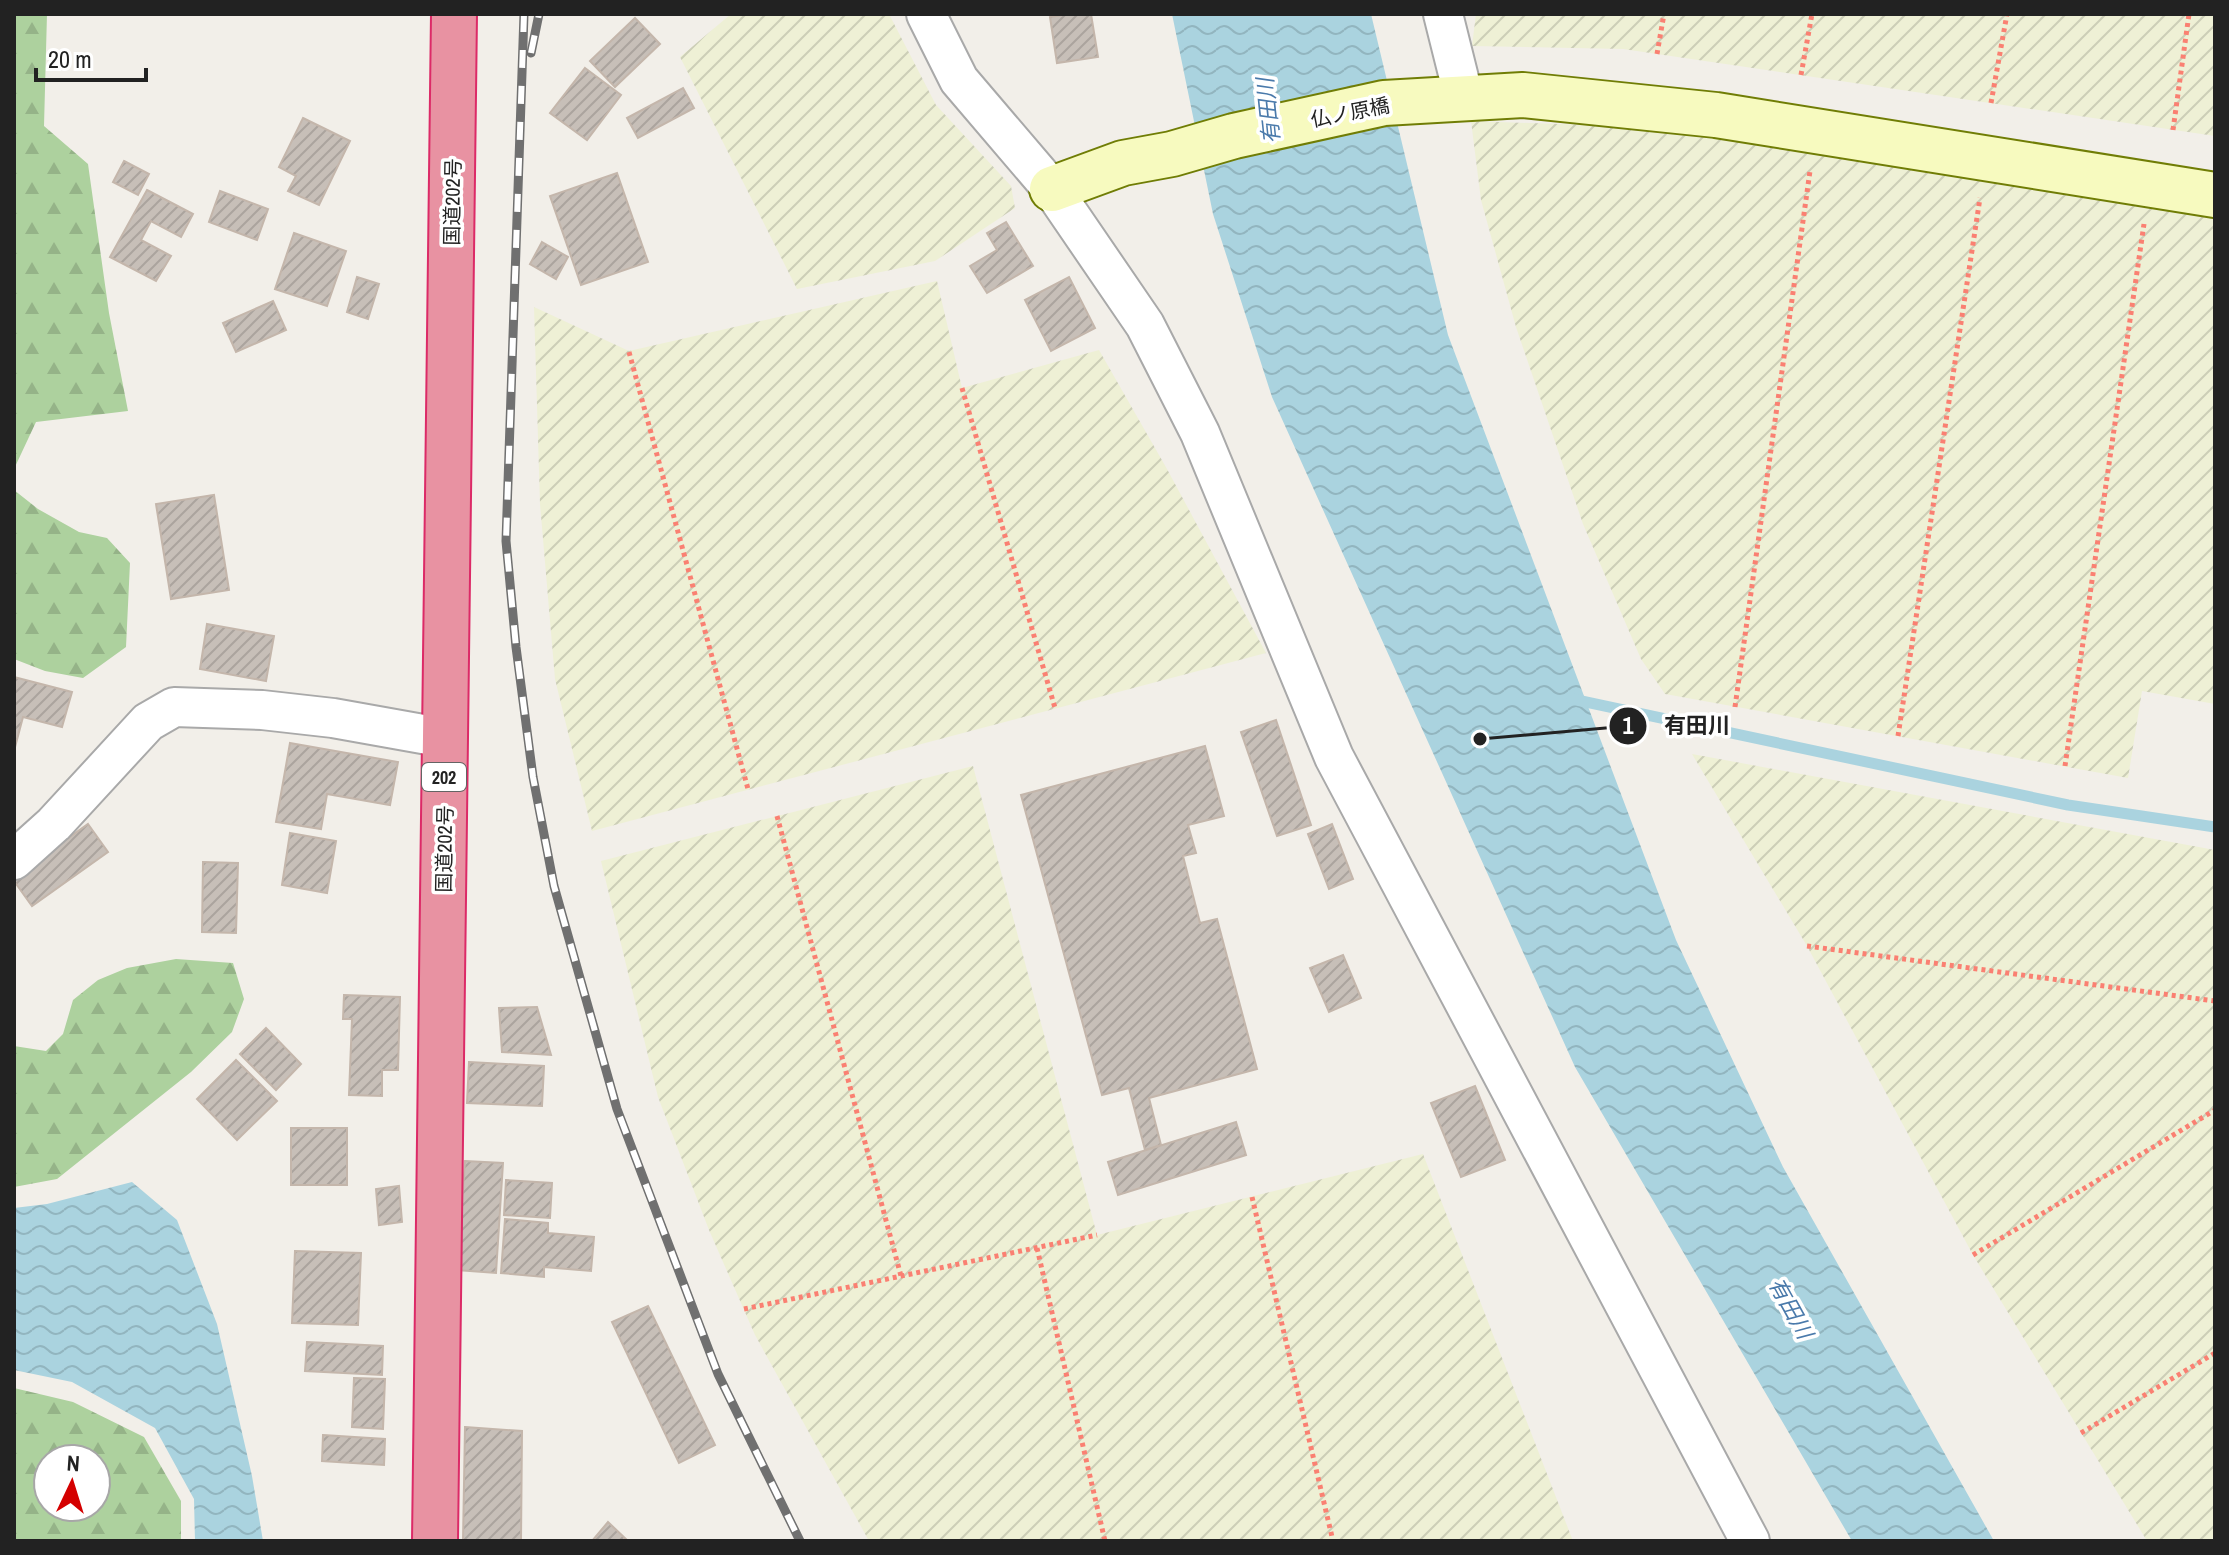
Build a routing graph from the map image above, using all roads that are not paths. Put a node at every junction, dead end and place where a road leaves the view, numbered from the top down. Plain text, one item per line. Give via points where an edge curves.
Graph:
1 (454, 14) edge
2 (926, 14) edge
3 (1443, 14) edge
4 (1450, 98) junction
5 (1052, 189) junction
6 (2215, 195) edge
7 (445, 738) junction
8 (14, 860) edge
9 (435, 1541) edge
10 (1750, 1541) edge

1 - 7 highway, 国道202号 / 202
2 - 5 street via 959,80
3 - 4 street
4 - 5 street, 仏ノ原橋 via 1384,103 1234,136 1123,163
4 - 6 street, 仏ノ原橋 via 1523,95 1716,115
5 - 10 street via 1145,325 1200,433 1334,757
7 - 8 street via 333,718 174,707 148,722
7 - 9 highway, 国道202号 / 202

